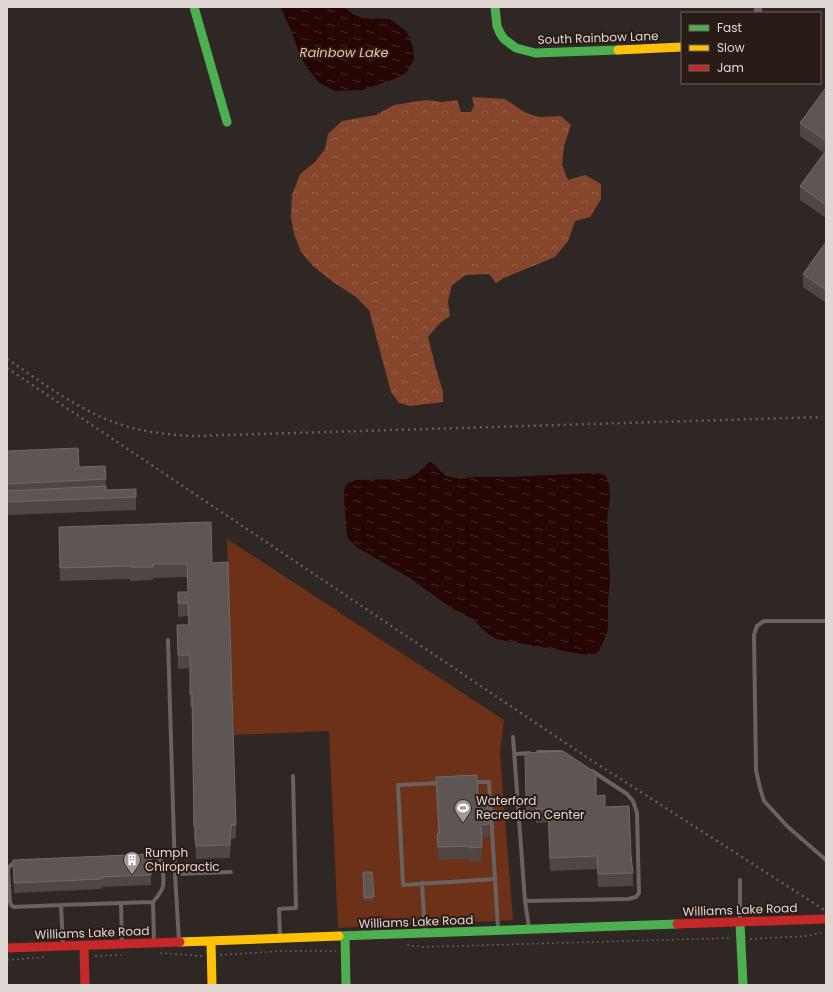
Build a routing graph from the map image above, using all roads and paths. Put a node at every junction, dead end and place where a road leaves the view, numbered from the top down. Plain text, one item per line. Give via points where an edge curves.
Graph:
1 (194, 7) edge
2 (495, 7) edge
3 (681, 48) edge
4 (227, 122) dead end
5 (826, 621) edge
6 (168, 640) dead end
7 (513, 737) dead end
8 (564, 752) edge
9 (515, 754) junction
10 (589, 769) edge
11 (292, 776) dead end
12 (466, 782) edge
13 (444, 783) edge
14 (140, 857) edge
15 (826, 860) edge
16 (21, 863) edge
17 (231, 872) dead end
18 (175, 874) junction
19 (495, 879) junction
20 (740, 880) dead end
21 (422, 883) junction
22 (525, 901) junction
23 (153, 902) junction
24 (122, 903) junction
25 (61, 905) junction
26 (826, 919) edge
27 (740, 923) junction
28 (530, 930) junction
29 (498, 931) junction
30 (826, 932) edge
31 (425, 934) junction
32 (345, 936) junction
33 (280, 938) junction
34 (729, 938) dead end
35 (756, 939) dead end
36 (211, 941) junction
37 (179, 942) junction
38 (154, 943) junction
39 (122, 944) junction
40 (400, 945) dead end
41 (63, 946) junction
42 (7, 948) edge
43 (84, 950) junction
44 (345, 951) junction
45 (157, 953) dead end
46 (123, 955) dead end
47 (211, 956) junction
48 (45, 957) dead end
49 (7, 960) edge
50 (85, 985) edge
51 (212, 985) edge
52 (346, 985) edge
53 (743, 985) edge

1 - 4 main road
2 - 3 main road, South Rainbow Lane via 495,20 499,32 507,43 524,51 535,53
5 - 15 lane via 764,621 757,626 754,642 756,770 764,801 788,827
6 - 18 lane
7 - 9 lane
8 - 9 lane
9 - 22 lane
10 - 22 lane via 627,794 633,801 637,813 639,893 636,897 628,899
11 - 33 lane via 296,908 279,909
12 - 19 lane via 489,782
13 - 21 lane via 398,785 402,884
14 - 23 lane via 156,857 162,862 163,886
16 - 25 lane via 13,864 8,869 11,905
17 - 18 lane
18 - 37 lane
19 - 21 lane
19 - 29 lane
20 - 27 lane
21 - 31 lane
22 - 28 lane
23 - 24 lane
23 - 38 lane
24 - 25 lane
24 - 39 lane
25 - 41 lane
26 - 27 main road, Williams Lake Road
27 - 28 main road, Williams Lake Road
27 - 53 main road
28 - 29 main road, Williams Lake Road
29 - 31 main road, Williams Lake Road
30 - 35 path
31 - 32 main road, Williams Lake Road
32 - 33 main road, Williams Lake Road
32 - 44 main road
33 - 36 main road, Williams Lake Road
34 - 40 path via 422,947
36 - 37 main road, Williams Lake Road
36 - 47 main road
37 - 38 main road, Williams Lake Road
38 - 39 main road, Williams Lake Road
39 - 43 main road, Williams Lake Road
41 - 42 main road, Williams Lake Road
41 - 43 main road, Williams Lake Road
43 - 46 path via 96,956
43 - 50 main road
44 - 47 path
44 - 52 main road
45 - 47 path
47 - 51 main road
48 - 49 path

